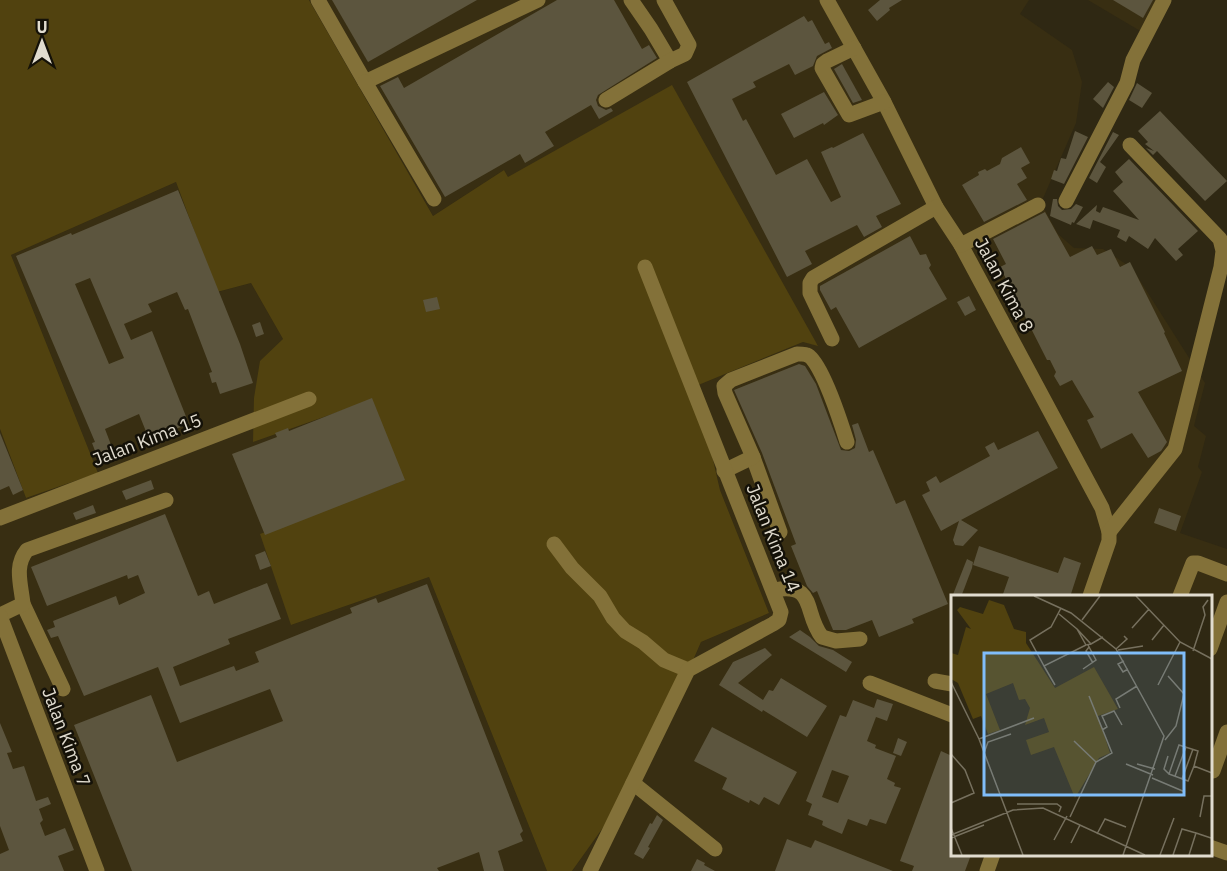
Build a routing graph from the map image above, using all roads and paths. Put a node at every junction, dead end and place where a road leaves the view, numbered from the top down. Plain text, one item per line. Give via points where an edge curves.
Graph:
1 (318, 0) edge
2 (538, 0) edge
3 (631, 0) edge
4 (664, 0) edge
5 (827, 0) edge
6 (1164, 0) edge
7 (674, 17) junction
8 (651, 29) junction
9 (854, 48) junction
10 (669, 61) junction
11 (365, 82) junction
12 (606, 100) dead end
13 (884, 102) junction
14 (1130, 145) dead end
15 (434, 199) dead end
16 (1066, 201) dead end
17 (1038, 205) dead end
18 (936, 207) junction
19 (961, 245) junction
20 (645, 267) dead end
21 (832, 339) dead end
22 (309, 399) dead end
23 (847, 442) dead end
24 (753, 457) junction
25 (724, 471) junction
26 (166, 500) dead end
27 (0, 518) edge
28 (780, 532) dead end
29 (1109, 532) junction
30 (554, 544) dead end
31 (1227, 573) edge
32 (774, 590) junction
33 (1091, 595) edge
34 (1181, 595) edge
35 (1227, 602) edge
36 (23, 604) junction
37 (0, 616) edge
38 (860, 639) dead end
39 (1212, 643) edge
40 (688, 670) junction
41 (935, 681) dead end
42 (870, 683) dead end
43 (951, 684) edge
44 (63, 688) dead end
45 (951, 715) edge
46 (1227, 732) edge
47 (1217, 772) edge
48 (633, 783) junction
49 (1212, 848) edge
50 (715, 849) dead end
51 (1227, 853) edge
52 (993, 856) edge
53 (97, 871) edge
54 (590, 871) edge
55 (987, 871) edge

1 - 11 street
2 - 11 street
3 - 8 street
4 - 7 street
5 - 9 street, Jalan Kima 8
6 - 16 street via 1133,60 1127,83
7 - 8 street
7 - 10 street via 689,45 685,54
8 - 10 street
9 - 13 street, Jalan Kima 8
9 - 13 street via 827,61 822,68 849,115
10 - 12 street
11 - 15 street
13 - 18 street, Jalan Kima 8
14 - 29 street via 1220,239 1223,251 1175,449
17 - 19 street
18 - 19 street, Jalan Kima 8
18 - 21 street via 813,278 810,293
19 - 29 street, Jalan Kima 8 via 1102,508
20 - 25 street, Jalan Kima 14
22 - 27 street, Jalan Kima 15
23 - 24 street via 830,392 812,359 797,354 724,386
24 - 25 street
24 - 28 street
25 - 32 street, Jalan Kima 14
26 - 36 street via 27,550 19,571
29 - 33 street, Jalan Kima 8 via 1107,550
30 - 40 street via 625,631 664,660
31 - 34 street via 1193,563
32 - 38 street via 789,587 804,595 822,637 836,641
32 - 40 street, Jalan Kima 14 via 781,612 779,620
35 - 39 street
36 - 37 street
36 - 44 street
37 - 53 street, Jalan Kima 7
40 - 48 street
41 - 43 street
42 - 45 street
46 - 47 street
48 - 50 street
48 - 54 street
49 - 51 street
52 - 55 street

